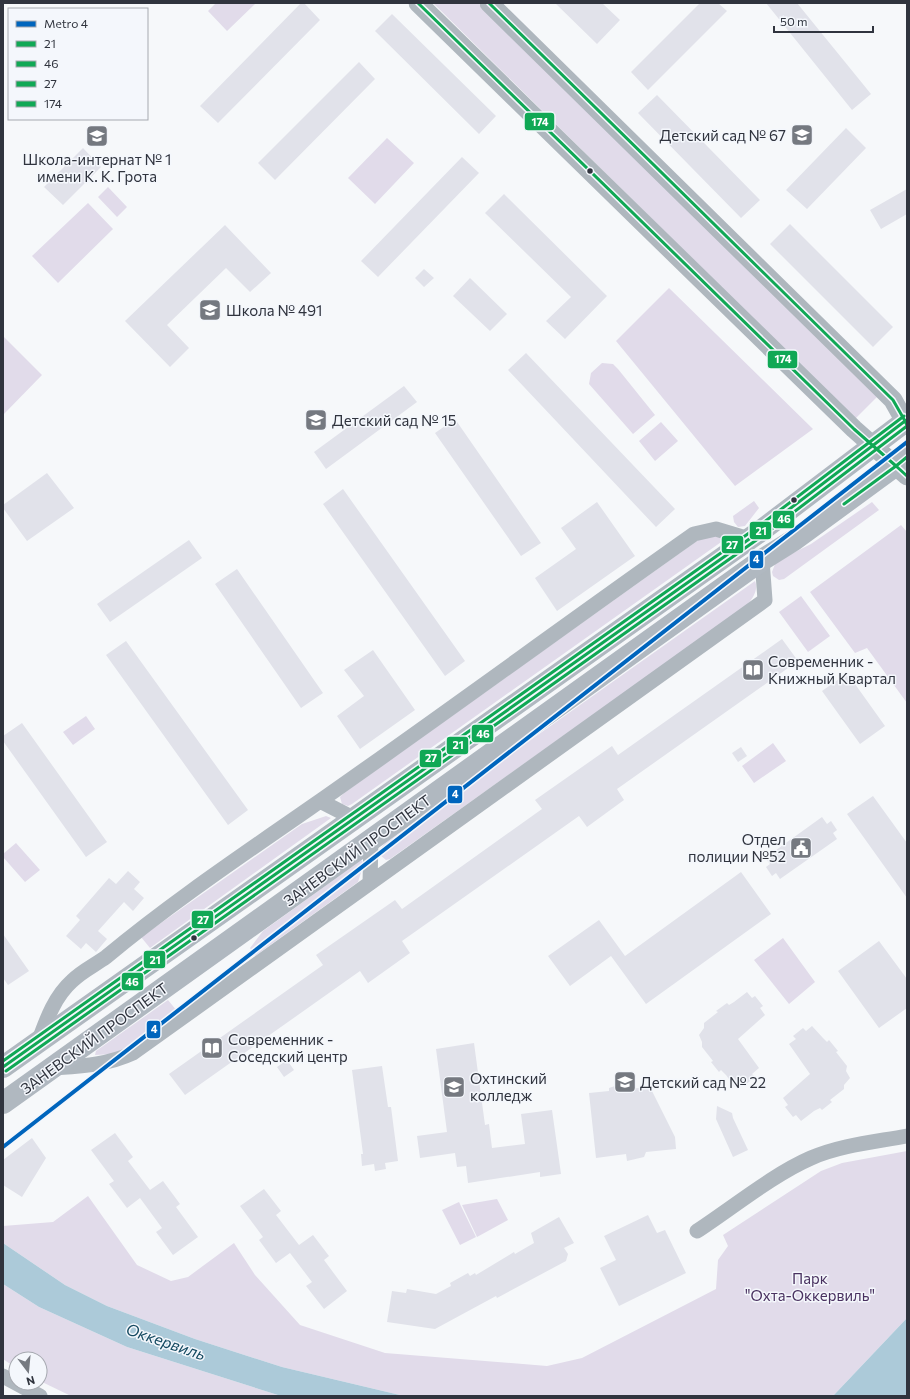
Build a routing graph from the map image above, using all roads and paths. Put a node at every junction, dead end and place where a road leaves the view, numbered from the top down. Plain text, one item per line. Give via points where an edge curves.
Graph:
1 (418, 3) edge
2 (489, 3) edge
3 (906, 422) edge
4 (873, 446) junction
5 (903, 466) edge
6 (749, 539) junction
7 (762, 560) junction
8 (320, 801) junction
9 (355, 819) junction
10 (371, 840) junction
11 (370, 883) junction
12 (38, 1043) junction
13 (3, 1067) edge
14 (52, 1068) junction
15 (3, 1103) edge
16 (907, 1136) edge
17 (697, 1231) dead end
18 (3, 1376) edge
19 (40, 1396) edge

1 - 4 street
2 - 3 street via 893,400
3 - 4 main road, ЗАНЕВСКИЙ ПРОСПЕКТ
4 - 5 street
4 - 6 main road, ЗАНЕВСКИЙ ПРОСПЕКТ
5 - 7 main road, ЗАНЕВСКИЙ ПРОСПЕКТ
6 - 8 street via 716,529 694,534
6 - 9 main road, ЗАНЕВСКИЙ ПРОСПЕКТ
7 - 10 main road, ЗАНЕВСКИЙ ПРОСПЕКТ
7 - 11 street via 765,600
8 - 9 street
8 - 12 street via 181,898 104,959 72,980 49,1012
9 - 12 main road, ЗАНЕВСКИЙ ПРОСПЕКТ via 149,962
10 - 11 street
10 - 14 main road, ЗАНЕВСКИЙ ПРОСПЕКТ
11 - 14 street via 133,1053 117,1061
12 - 13 main road, ЗАНЕВСКИЙ ПРОСПЕКТ
14 - 15 main road, ЗАНЕВСКИЙ ПРОСПЕКТ
16 - 17 street via 837,1149 811,1158 788,1170
18 - 19 street

